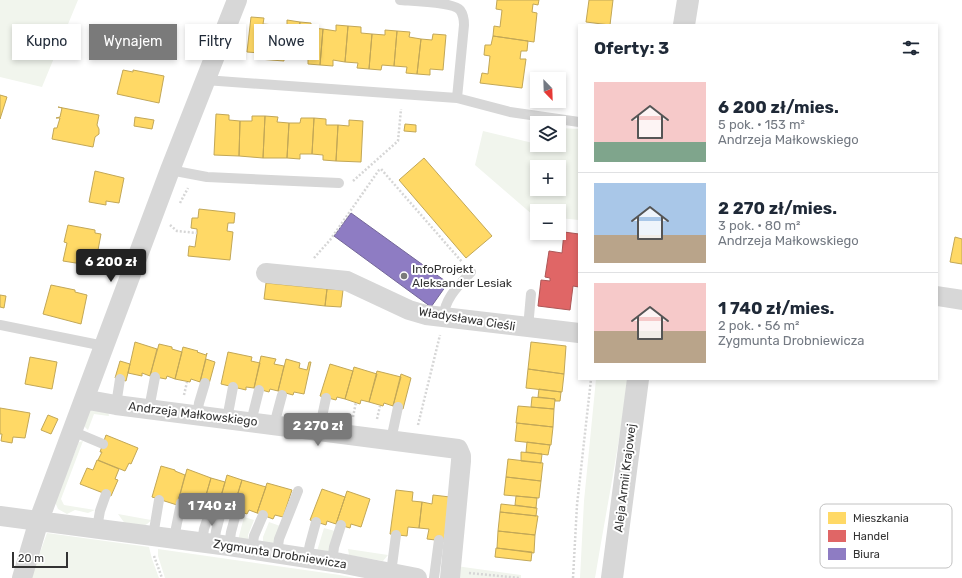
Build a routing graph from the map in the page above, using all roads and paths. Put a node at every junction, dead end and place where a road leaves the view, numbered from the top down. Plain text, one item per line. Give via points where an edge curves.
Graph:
1 (237, 0) edge
2 (400, 0) edge
3 (688, 0) edge
4 (684, 24) edge
5 (205, 80) junction
6 (402, 94) junction
7 (457, 98) junction
8 (578, 122) edge
9 (170, 170) junction
10 (195, 175) junction
11 (339, 183) joint
12 (180, 203) dead end
13 (170, 222) dead end
14 (197, 233) dead end
15 (471, 272) joint
16 (266, 273) dead end
17 (302, 277) junction
18 (531, 294) dead end
19 (938, 296) edge
20 (962, 300) edge
21 (443, 318) junction
22 (0, 325) edge
23 (528, 328) junction
24 (578, 333) edge
25 (104, 346) junction
26 (155, 377) dead end
27 (120, 379) dead end
28 (591, 380) edge
29 (638, 380) edge
30 (187, 382) dead end
31 (205, 383) dead end
32 (233, 387) dead end
33 (186, 388) dead end
34 (259, 390) dead end
35 (282, 395) dead end
36 (85, 397) junction
37 (326, 398) dead end
38 (356, 402) dead end
39 (116, 404) junction
40 (380, 406) dead end
41 (398, 407) dead end
42 (149, 409) junction
43 (197, 415) junction
44 (227, 419) junction
45 (251, 422) junction
46 (352, 422) dead end
47 (274, 425) junction
48 (376, 426) dead end
49 (72, 431) junction
50 (319, 431) junction
51 (391, 440) junction
52 (412, 443) junction
53 (103, 444) dead end
54 (298, 491) dead end
55 (106, 494) dead end
56 (160, 500) dead end
57 (181, 503) dead end
58 (223, 505) dead end
59 (237, 510) dead end
60 (210, 511) dead end
61 (262, 515) dead end
62 (0, 516) edge
63 (39, 520) junction
64 (316, 522) dead end
65 (341, 525) dead end
66 (97, 528) junction
67 (396, 535) dead end
68 (153, 536) junction
69 (174, 538) junction
70 (439, 540) dead end
71 (215, 544) junction
72 (252, 549) junction
73 (277, 553) junction
74 (308, 558) junction
75 (332, 562) junction
76 (391, 573) junction
77 (445, 576) edge
78 (22, 578) edge
79 (417, 578) edge
80 (520, 578) edge
81 (572, 578) edge
82 (612, 578) edge

1 - 5 street
2 - 7 lane via 432,2 459,9 464,25
3 - 4 street
5 - 6 lane
5 - 9 street
6 - 7 lane
6 - 11 path via 398,141 350,184
7 - 8 lane via 510,112
9 - 10 lane
9 - 25 street
10 - 11 lane
10 - 12 path
13 - 14 path via 171,227 177,231
15 - 17 path via 381,169 330,240 304,270
15 - 21 lane via 453,291
16 - 17 street, Władysława Cieśli
17 - 21 street, Władysława Cieśli via 347,281 409,310
18 - 23 lane
19 - 20 street
21 - 23 street, Władysława Cieśli
21 - 52 path
22 - 25 lane
23 - 24 street, Władysława Cieśli
25 - 36 street
26 - 42 lane
27 - 39 lane
28 - 81 path
29 - 82 street, Aleja Armii Krajowej
30 - 33 path
31 - 43 lane
32 - 44 lane
34 - 45 lane
35 - 47 lane
36 - 39 street, Andrzeja Małkowskiego
36 - 49 street
37 - 50 lane
38 - 46 path
39 - 42 street, Andrzeja Małkowskiego
40 - 48 path
41 - 51 lane
42 - 43 street, Andrzeja Małkowskiego
43 - 44 street, Andrzeja Małkowskiego
44 - 45 street, Andrzeja Małkowskiego
45 - 47 street, Andrzeja Małkowskiego
47 - 50 street, Andrzeja Małkowskiego
49 - 53 lane
49 - 63 street
50 - 51 street, Andrzeja Małkowskiego
51 - 52 street, Andrzeja Małkowskiego
52 - 77 street, Andrzeja Małkowskiego via 458,449 461,456
54 - 73 lane via 279,539
55 - 66 lane
56 - 68 lane
57 - 69 lane
58 - 71 lane
59 - 71 lane via 231,532
60 - 71 lane via 204,529
61 - 72 lane
62 - 63 street, Zygmunta Drobniewicza
63 - 66 street, Zygmunta Drobniewicza
63 - 78 street
64 - 74 lane
65 - 75 lane
66 - 68 street, Zygmunta Drobniewicza
67 - 76 lane
68 - 69 street, Zygmunta Drobniewicza
69 - 71 street, Zygmunta Drobniewicza
70 - 77 lane
71 - 72 street, Zygmunta Drobniewicza
72 - 73 street, Zygmunta Drobniewicza
73 - 74 street, Zygmunta Drobniewicza
74 - 75 street, Zygmunta Drobniewicza
75 - 76 street, Zygmunta Drobniewicza
76 - 79 street, Zygmunta Drobniewicza
77 - 80 path

